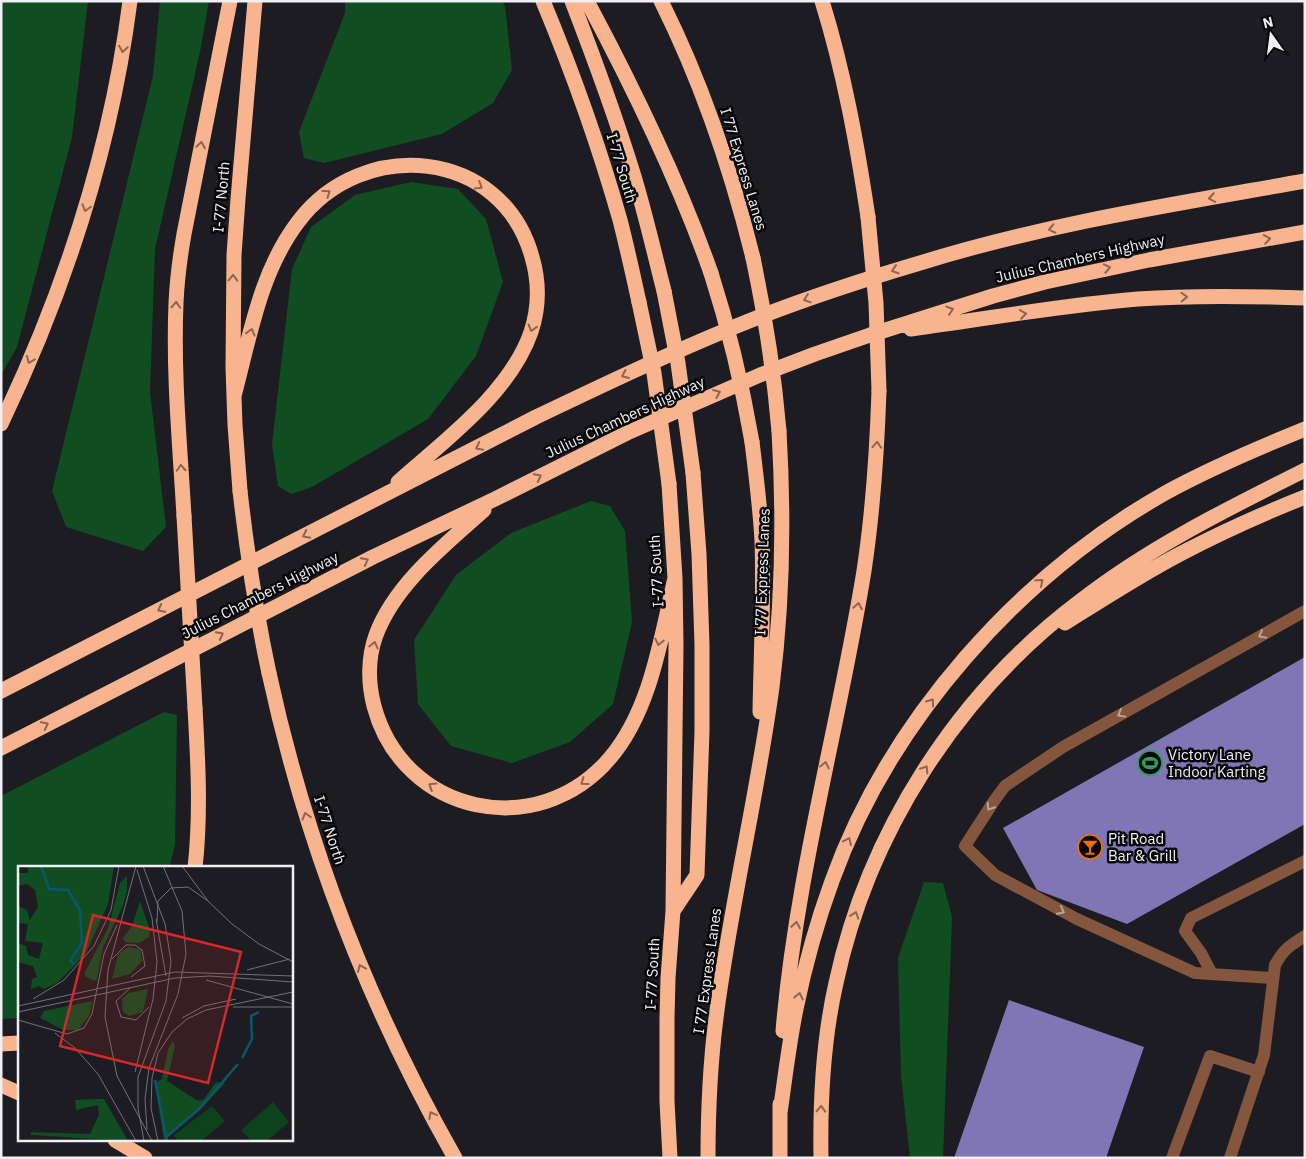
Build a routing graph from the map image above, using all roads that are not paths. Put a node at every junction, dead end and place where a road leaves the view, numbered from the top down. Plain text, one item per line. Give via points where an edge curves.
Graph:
1 (130, 1) edge
2 (230, 1) edge
3 (255, 1) edge
4 (543, 1) edge
5 (572, 1) edge
6 (588, 1) edge
7 (661, 1) edge
8 (822, 1) edge
9 (1305, 172) edge
10 (1305, 181) edge
11 (1260, 189) junction
12 (1305, 232) edge
13 (1305, 298) edge
14 (870, 335) junction
15 (234, 396) junction
16 (1, 424) edge
17 (1305, 429) edge
18 (1305, 470) edge
19 (380, 497) junction
20 (1305, 497) edge
21 (495, 499) junction
22 (674, 578) junction
23 (1305, 611) edge
24 (1025, 647) junction
25 (1, 691) edge
26 (1, 748) edge
27 (758, 773) junction
28 (1305, 861) edge
29 (195, 866) edge
30 (673, 911) junction
31 (1305, 936) edge
32 (1212, 974) junction
33 (1272, 978) junction
34 (18, 1043) edge
35 (1, 1044) edge
36 (1259, 1072) junction
37 (1, 1085) edge
38 (18, 1092) edge
39 (780, 1113) junction
40 (118, 1142) edge
41 (145, 1158) edge
42 (455, 1158) edge
43 (670, 1158) edge
44 (708, 1158) edge
45 (780, 1158) edge
46 (821, 1158) edge
47 (1172, 1158) edge
48 (1230, 1158) edge

1 -> 16 highway via 109,118 85,209 46,323
29 -> 2 highway, bridge via 199,797 176,375 176,302 184,234
15 -> 3 highway, I-77 North via 234,255
4 - 22 highway, I-77 South, bridge via 598,150 639,302 654,374 669,484
5 - 30 highway, bridge via 645,215 664,291 693,473 702,627 697,876
6 - 27 highway, bridge via 689,212 711,273 743,390 759,506 762,569
7 - 27 highway, I 77 Express Lanes, bridge via 688,60 736,193 753,258 776,396 783,532 781,598 772,687
39 -> 8 highway, bridge via 782,1041 796,923 849,656 869,534 879,390 876,303 868,217 847,95
9 - 11 highway
10 - 11 highway
11 -> 19 highway via 1098,219 980,246 920,262 797,303 604,384
14 -> 12 highway, Julius Chambers Highway via 1045,282
14 -> 13 highway via 1088,304 1185,297
21 -> 14 highway, Julius Chambers Highway via 627,433 760,375
15 -> 19 highway via 259,300 276,257 298,220 323,195 363,173 408,164 452,172 482,187 514,219 530,249 537,291 531,332 515,365 492,396
42 -> 15 highway, I-77 North, bridge via 418,1090 367,983 346,932 290,765 269,673 245,537
39 -> 17 highway via 803,975 832,880 873,792 936,694 1005,615 1090,542 1167,492
18 - 24 highway via 1204,521 1139,560 1078,602
19 -> 25 highway
20 - 24 highway via 1179,555
22 -> 21 highway via 654,666 636,719 624,740 597,772 562,795 525,806 491,808 442,792 413,773 383,731 372,697 372,651 381,622 399,594
26 -> 21 highway, Julius Chambers Highway via 373,557
22 - 30 highway, I-77 South
23 -> 32 street via 1063,747 1005,786 966,846 995,875 1077,919 1195,973
46 -> 24 highway via 822,1082 830,1016 844,950 867,882 884,842 936,751 977,698
27 - 44 highway, I 77 Express Lanes via 717,1012
28 - 32 street via 1191,918 1185,931
30 - 43 highway, I-77 South via 667,1027
31 - 33 street via 1281,954
32 - 33 street
33 - 36 street via 1264,1055
34 - 35 highway
36 - 47 street via 1210,1056
36 - 48 street
37 - 38 highway
39 - 45 highway
40 - 41 highway

